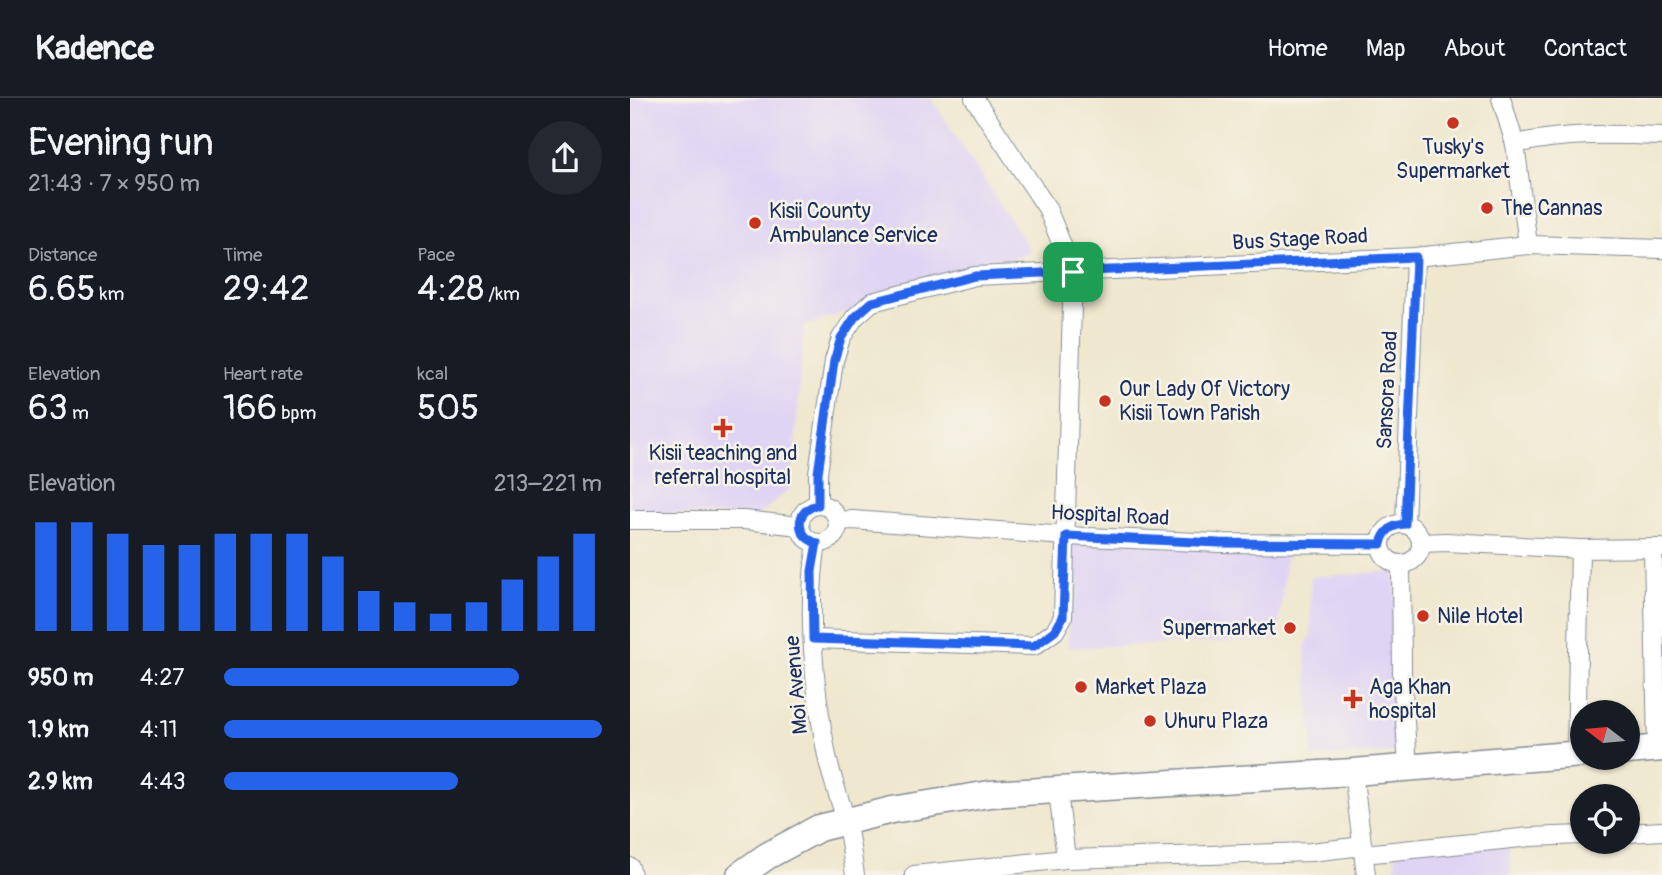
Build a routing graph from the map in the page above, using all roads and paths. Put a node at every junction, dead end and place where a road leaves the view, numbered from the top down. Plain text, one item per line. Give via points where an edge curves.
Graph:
1 (974, 98) edge
2 (1501, 98) edge
3 (1662, 136) edge
4 (1515, 145) junction
5 (1528, 246) junction
6 (1662, 249) edge
7 (1416, 257) junction
8 (1073, 272) junction
9 (818, 505) junction
10 (630, 520) edge
11 (837, 521) junction
12 (1405, 524) junction
13 (800, 526) junction
14 (1066, 536) junction
15 (817, 543) junction
16 (1421, 543) junction
17 (1381, 544) junction
18 (1657, 548) edge
19 (1580, 549) junction
20 (1401, 564) junction
21 (813, 639) junction
22 (1579, 700) edge
23 (1660, 748) edge
24 (1640, 750) edge
25 (1570, 755) edge
26 (1408, 767) junction
27 (1353, 772) junction
28 (1058, 791) junction
29 (846, 820) junction
30 (1662, 831) edge
31 (1640, 832) edge
32 (1570, 835) edge
33 (1364, 850) junction
34 (1066, 859) junction
35 (630, 867) edge
36 (632, 875) edge
37 (740, 875) edge
38 (855, 875) edge
39 (914, 875) edge
40 (1366, 875) edge

1 - 8 street via 1047,208
2 - 4 street
3 - 4 street via 1580,134
4 - 5 street
5 - 6 street, Bus Stage Road
5 - 7 street, Bus Stage Road
7 - 8 street, Bus Stage Road
7 - 12 street, Sansora Road
8 - 9 street, Bus Stage Road via 975,276 872,302 855,317 841,338 834,361 818,473
8 - 14 street
9 - 11 street via 830,508
9 - 13 street via 803,514
10 - 13 street via 744,520
11 - 14 street, Hospital Road
11 - 15 street via 834,536
12 - 16 street via 1416,531
12 - 17 street via 1388,529
13 - 15 street via 806,538
14 - 17 street, Hospital Road
14 - 21 street via 1063,617 1055,631 1034,646
15 - 21 street, Moi Avenue via 812,571
16 - 19 street
16 - 20 street via 1414,559
17 - 20 street via 1389,560
18 - 19 street
18 - 23 street
19 - 22 street
20 - 26 street
21 - 29 street, Moi Avenue via 827,759
23 - 24 highway
25 - 26 highway
26 - 27 highway
27 - 28 highway
27 - 33 street
28 - 29 highway via 990,794
28 - 34 street
29 - 37 highway via 819,828
29 - 38 street, Moi Avenue
30 - 31 street
32 - 33 street
33 - 34 street
33 - 40 street
34 - 39 street
35 - 36 street

